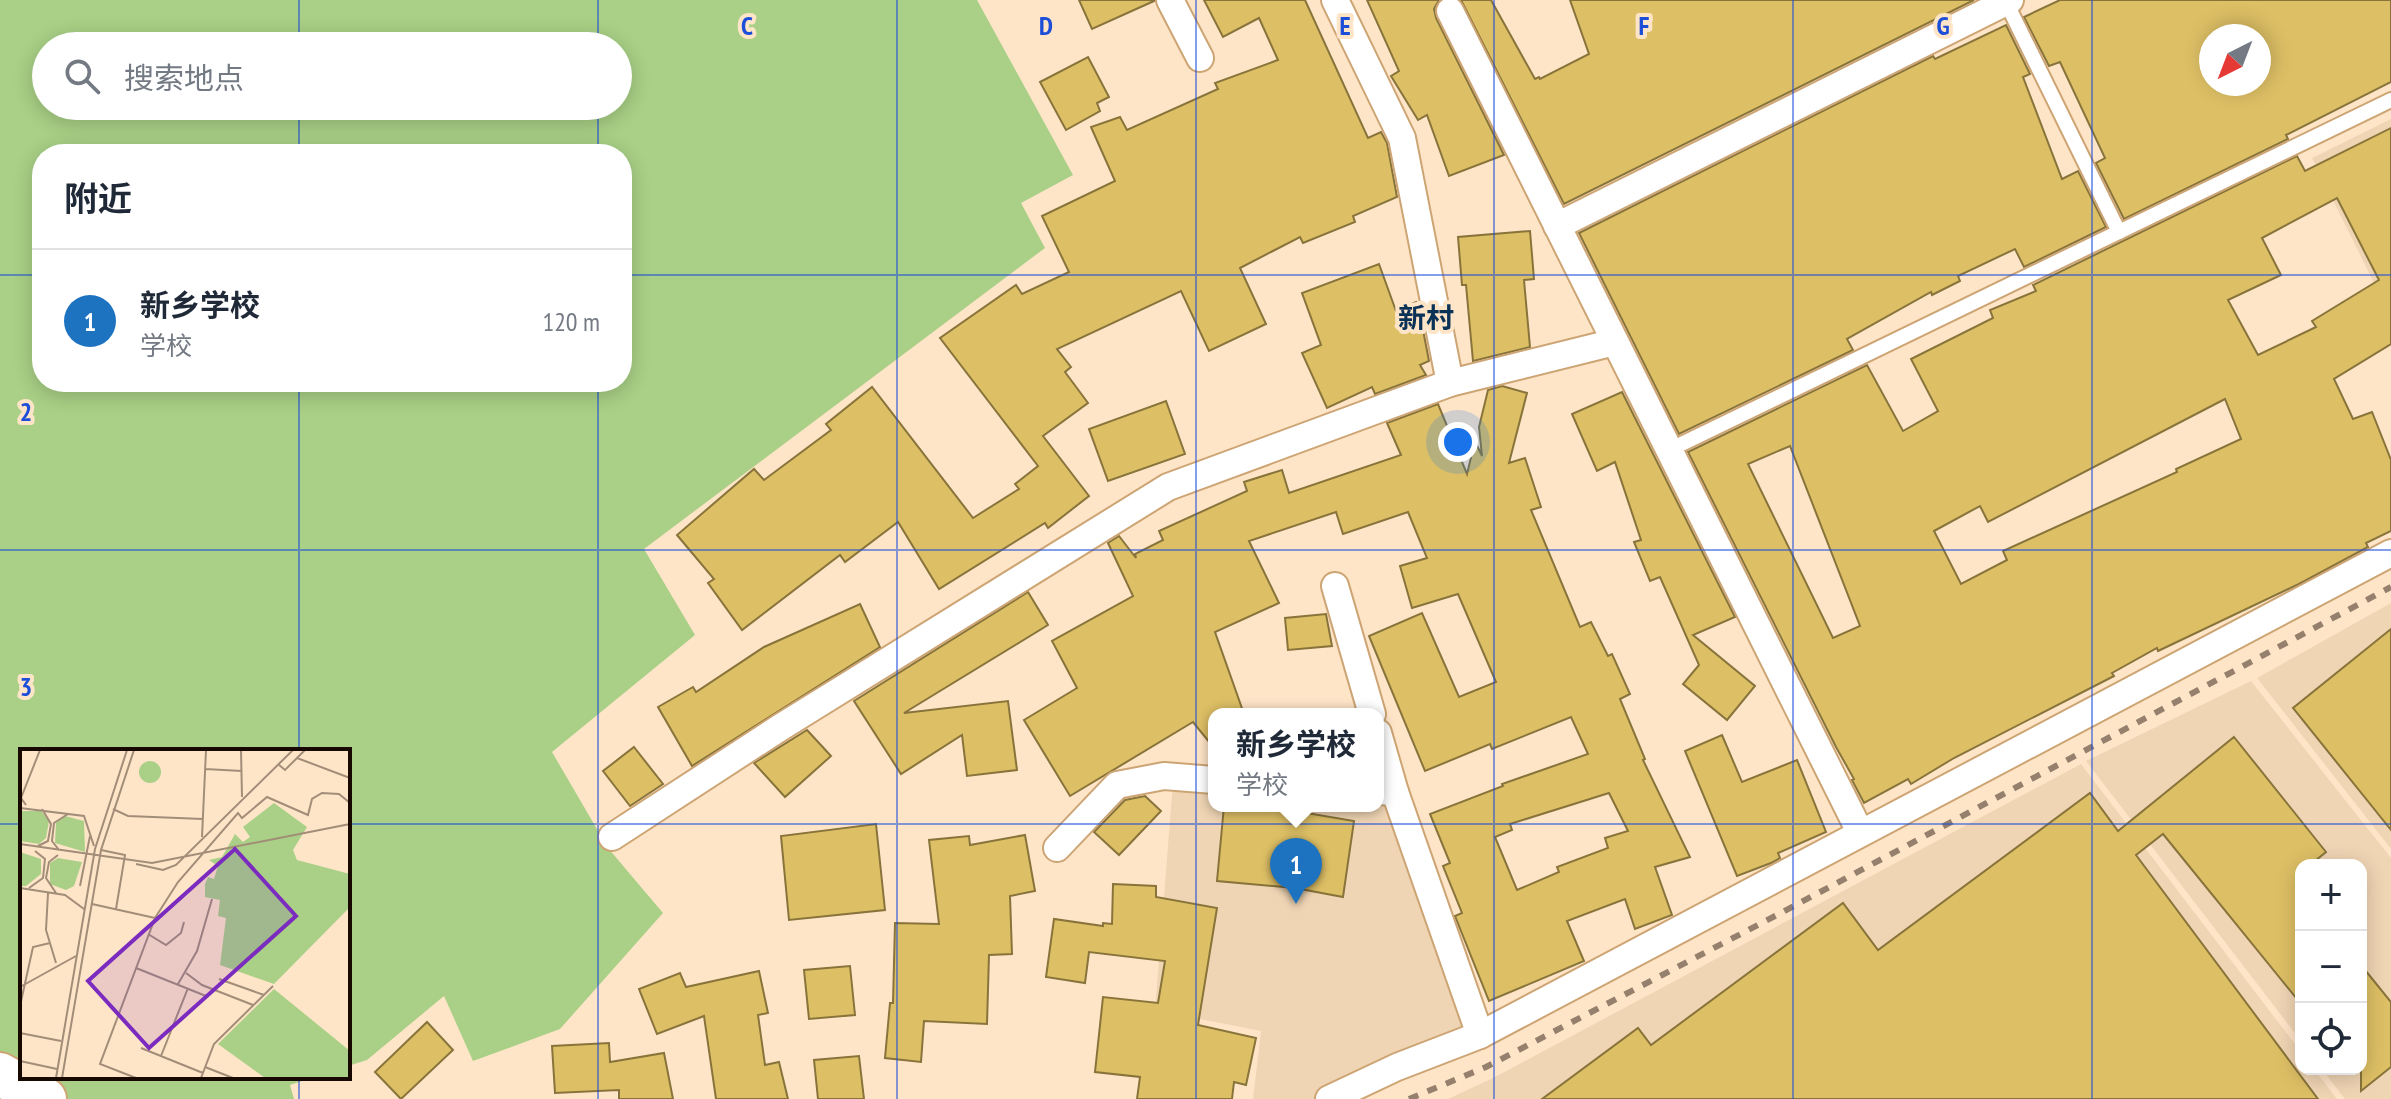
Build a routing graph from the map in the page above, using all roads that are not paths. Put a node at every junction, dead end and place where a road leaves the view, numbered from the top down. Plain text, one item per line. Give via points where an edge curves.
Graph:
1 (1170, 0) edge
2 (1335, 0) edge
3 (2007, 1) edge
4 (1450, 11) dead end
5 (1200, 58) dead end
6 (2391, 100) edge
7 (1557, 226) junction
8 (2119, 232) junction
9 (1615, 342) junction
10 (1450, 383) junction
11 (1669, 450) junction
12 (2391, 553) edge
13 (1335, 586) dead end
14 (1370, 708) edge
15 (1208, 780) edge
16 (1387, 791) edge
17 (1860, 832) junction
18 (612, 837) dead end
19 (1057, 848) dead end
20 (1480, 1035) junction
21 (0, 1074) edge
22 (45, 1099) edge
23 (1329, 1099) edge

1 - 5 street
2 - 10 street via 1402,138
3 - 7 street
3 - 8 lane
4 - 7 street
6 - 8 lane
7 - 9 street
8 - 11 lane
9 - 10 street
9 - 11 street
10 - 18 street via 1168,487
11 - 17 street
12 - 17 street
13 - 14 street
15 - 19 street via 1164,776 1117,785
16 - 20 street
17 - 20 street
20 - 23 street
21 - 22 main road

